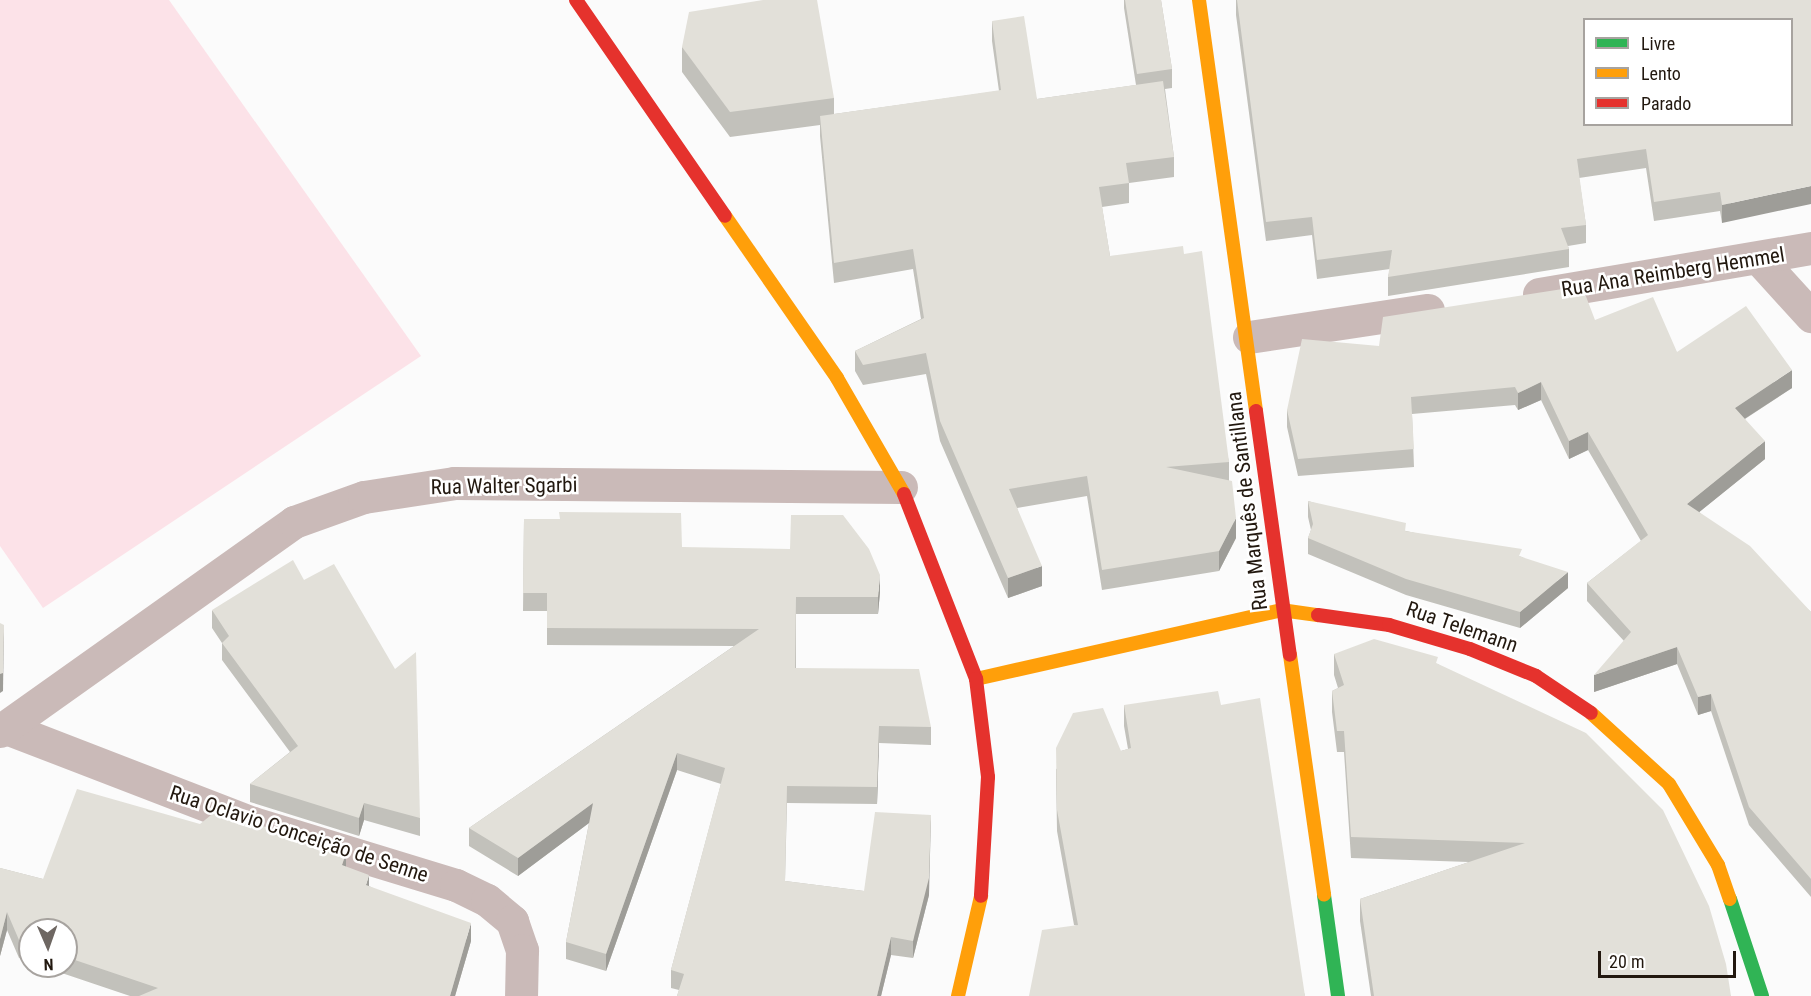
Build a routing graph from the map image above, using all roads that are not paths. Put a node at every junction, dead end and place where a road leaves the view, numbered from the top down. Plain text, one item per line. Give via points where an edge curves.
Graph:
1 (576, 0) edge
2 (1199, 0) edge
3 (1811, 248) edge
4 (1760, 260) junction
5 (1505, 299) edge
6 (1458, 306) edge
7 (1811, 316) edge
8 (1249, 338) junction
9 (901, 487) junction
10 (1281, 610) junction
11 (976, 679) junction
12 (4, 730) edge
13 (521, 996) edge
14 (958, 996) edge
15 (1338, 996) edge
16 (1762, 996) edge

1 - 9 street via 837,378
2 - 8 street, Rua Marquês de Santillana
3 - 4 street, Rua Ana Reimberg Hemmel
4 - 5 street, Rua Ana Reimberg Hemmel
4 - 7 street
6 - 8 street
8 - 10 street, Rua Marquês de Santillana
9 - 11 street
9 - 12 street, Rua Walter Sgarbi via 454,483 364,496 294,522 228,565
10 - 11 street, Rua Telemann
10 - 15 street, Rua Marquês de Santillana
10 - 16 street, Rua Telemann via 1389,625 1470,649 1536,676 1611,726 1669,784 1718,865
11 - 14 street via 988,777 986,849 979,919
12 - 13 street, Rua Oclavio Conceição de Senne via 242,819 456,885 487,900 512,921 522,950

